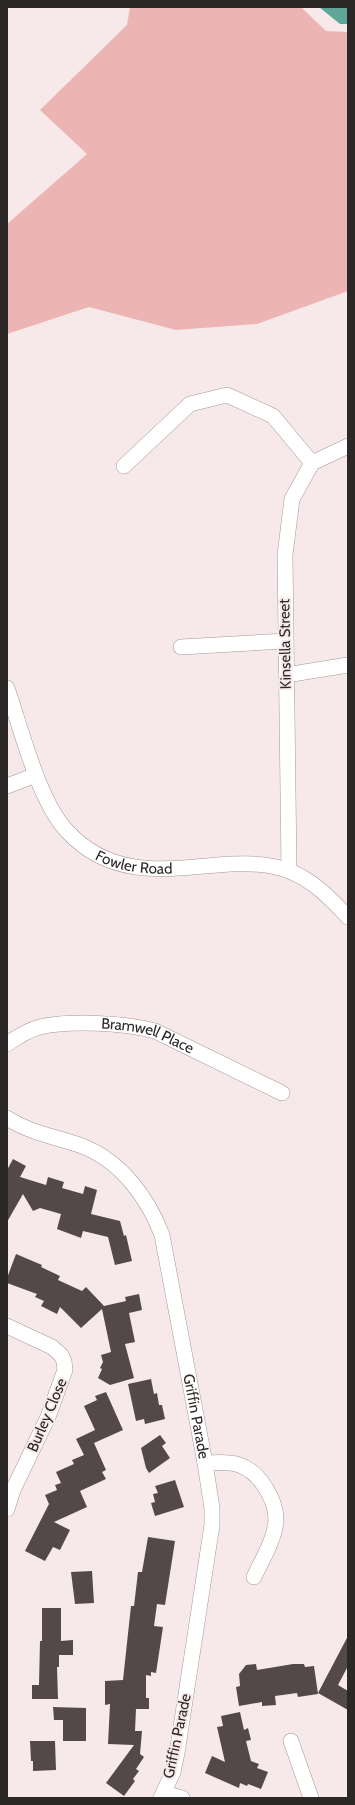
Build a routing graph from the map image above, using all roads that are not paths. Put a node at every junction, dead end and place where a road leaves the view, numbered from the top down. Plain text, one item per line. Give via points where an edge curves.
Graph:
1 (348, 446) edge
2 (312, 462) junction
3 (124, 466) dead end
4 (285, 641) junction
5 (181, 647) dead end
6 (348, 665) edge
7 (286, 675) junction
8 (7, 688) edge
9 (36, 775) junction
10 (7, 786) edge
11 (289, 870) junction
12 (348, 917) edge
13 (7, 1044) edge
14 (282, 1093) dead end
15 (7, 1118) edge
16 (7, 1326) edge
17 (205, 1463) junction
18 (7, 1509) edge
19 (254, 1577) dead end
20 (291, 1741) dead end
21 (162, 1796) edge
22 (182, 1798) edge
23 (311, 1798) edge

1 - 2 street
2 - 3 street via 273,416 227,395 190,404
2 - 4 street, Kinsella Street via 292,499 285,555
4 - 5 street
4 - 7 street, Kinsella Street
6 - 7 street
7 - 11 street, Kinsella Street
8 - 9 street, Fowler Road
9 - 10 street
9 - 11 street, Fowler Road via 67,832 85,848 108,861 146,870 236,864 263,865
11 - 12 street, Fowler Road via 314,885
13 - 14 street, Bramwell Place via 28,1031 48,1026 87,1024 141,1028 155,1031
15 - 17 street, Griffin Parade via 38,1133 83,1146 105,1159 133,1183 149,1206 162,1235
16 - 18 street, Burley Close via 52,1347 61,1355 65,1370 48,1417
17 - 19 street via 237,1464 245,1467 260,1480 272,1501 276,1521 267,1552
17 - 21 street, Griffin Parade via 212,1526 177,1753 173,1772
20 - 23 street
21 - 22 street

